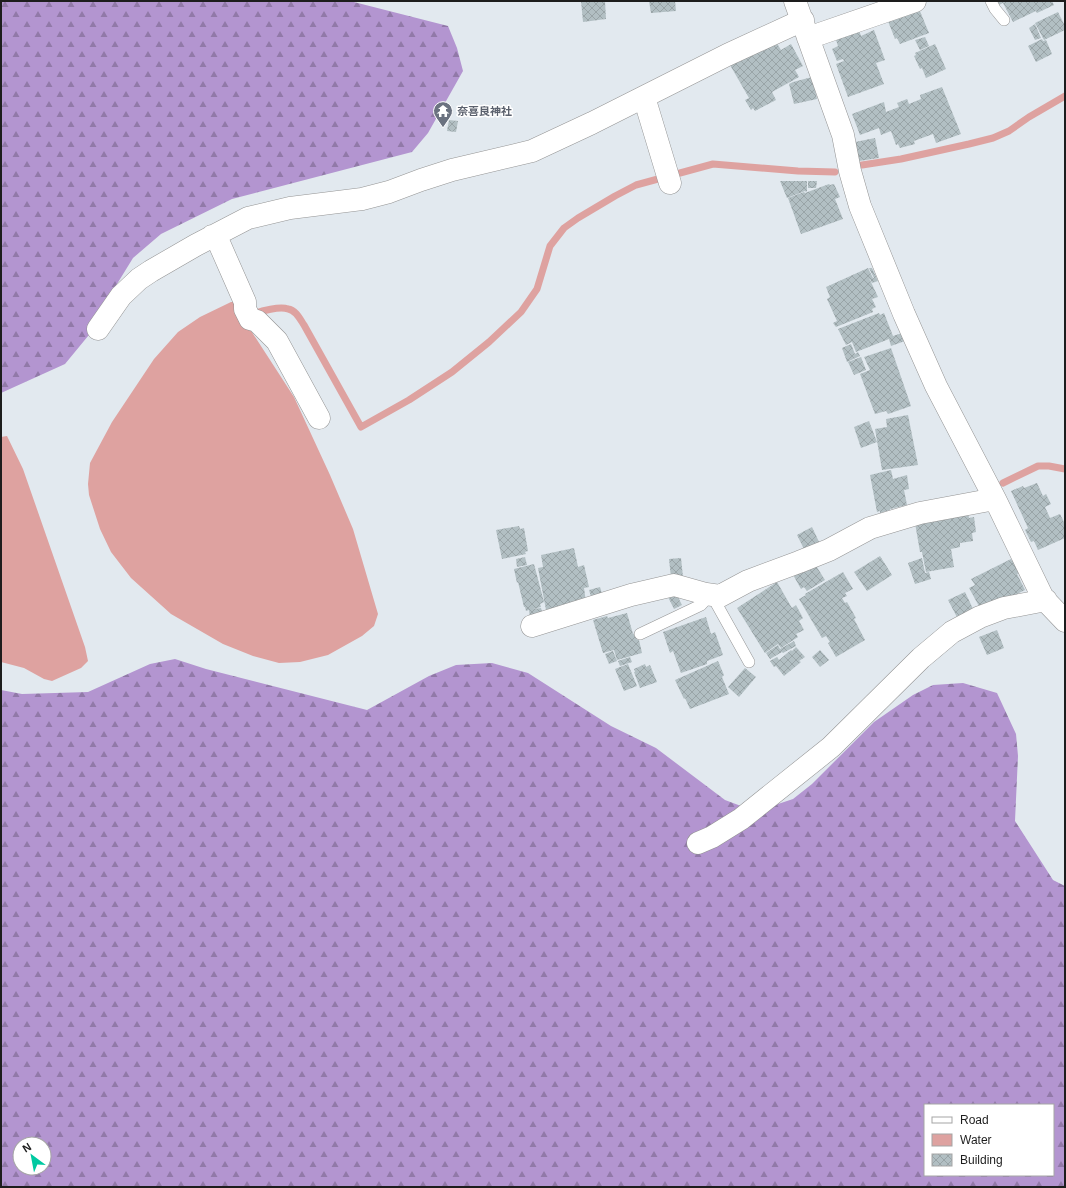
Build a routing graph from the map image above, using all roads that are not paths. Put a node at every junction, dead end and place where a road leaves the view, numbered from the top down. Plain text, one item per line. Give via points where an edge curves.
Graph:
1 (915, 1) edge
2 (992, 1) edge
3 (802, 19) edge
4 (1004, 20) dead end
5 (644, 97) junction
6 (670, 183) dead end
7 (212, 236) junction
8 (98, 329) dead end
9 (318, 418) dead end
10 (995, 499) junction
11 (711, 594) junction
12 (1059, 612) edge
13 (532, 626) dead end
14 (640, 634) dead end
15 (749, 662) dead end
16 (698, 843) dead end

1 - 3 street
2 - 4 lane
3 - 5 street
3 - 10 street via 843,135 850,171 863,213 936,386
5 - 6 street
5 - 7 street via 532,151 452,170 362,199 290,208 248,218
7 - 8 street via 139,279 121,296
7 - 9 street via 219,243 245,302 247,314 277,341
10 - 11 street via 920,513 870,528 829,550 748,581 720,596
10 - 12 street via 1043,598
11 - 13 street via 674,585 631,595
11 - 14 lane via 702,605
11 - 15 lane
12 - 16 street via 1004,608 952,632 921,658 831,747 741,819

